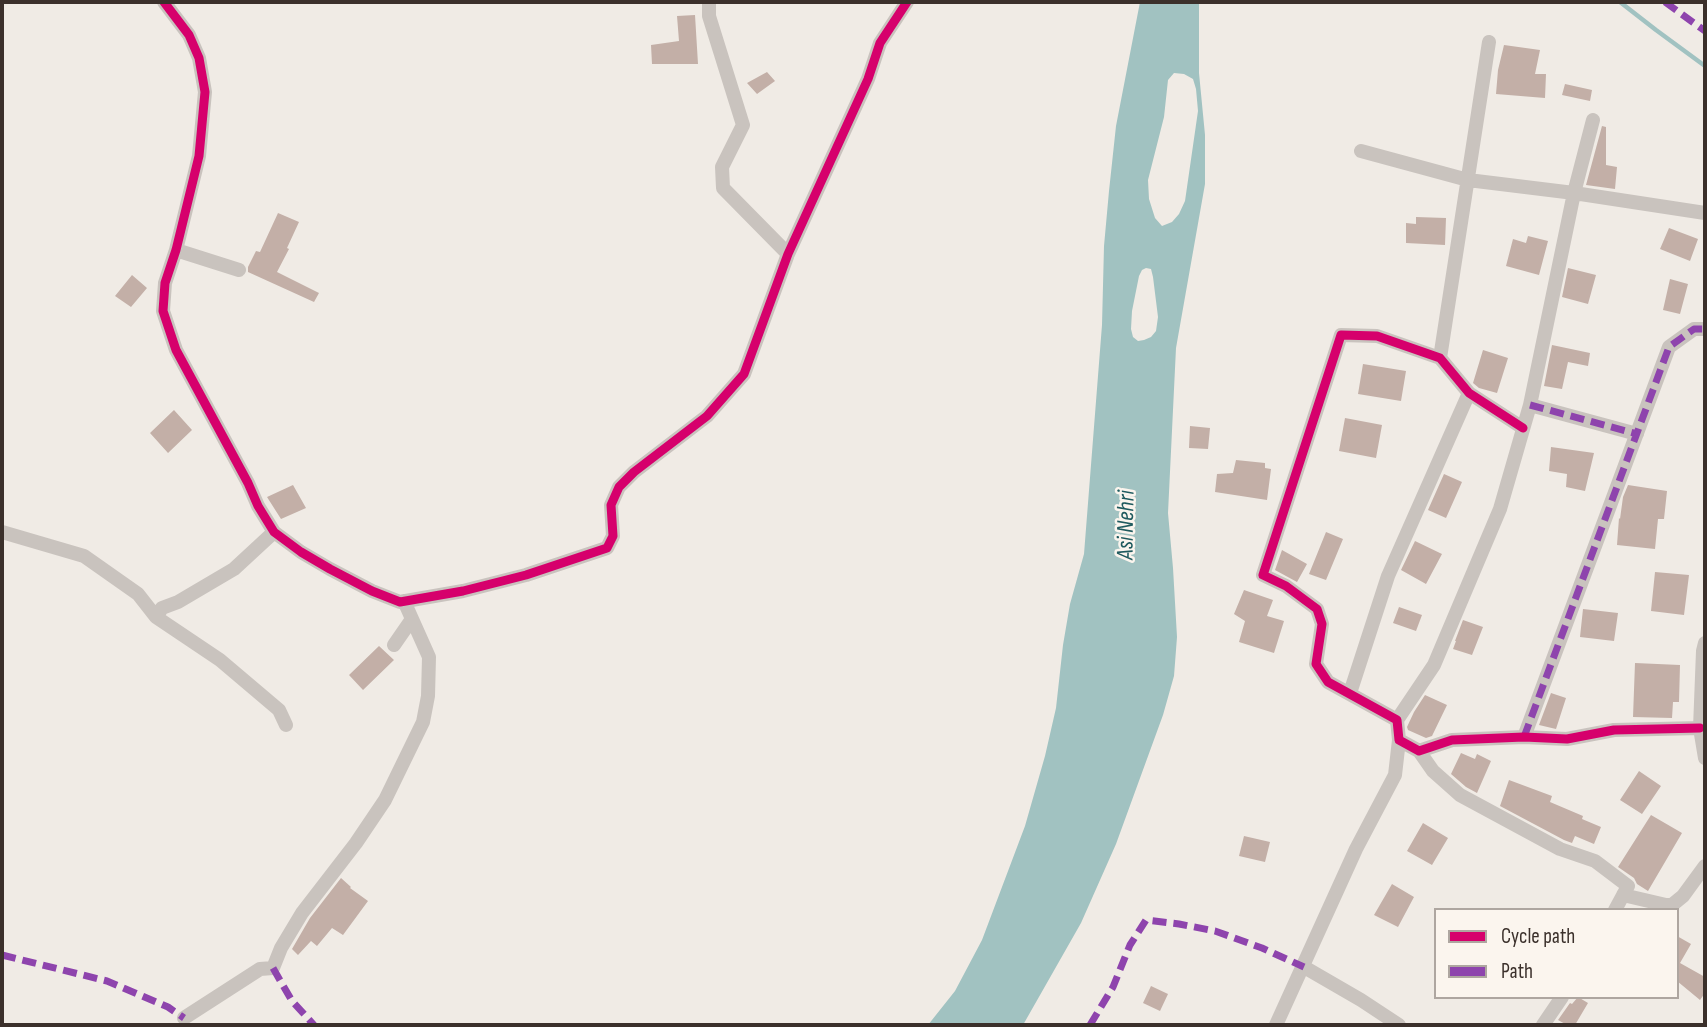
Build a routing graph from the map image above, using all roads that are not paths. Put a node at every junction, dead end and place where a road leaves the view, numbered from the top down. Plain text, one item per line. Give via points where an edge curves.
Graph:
1 (164, 2) edge
2 (709, 2) edge
3 (907, 2) edge
4 (1489, 42) dead end
5 (1593, 120) dead end
6 (1361, 151) dead end
7 (1468, 180) junction
8 (1574, 193) junction
9 (1705, 213) edge
10 (176, 250) junction
11 (788, 254) junction
12 (239, 270) dead end
13 (1705, 329) edge
14 (1440, 358) junction
15 (1469, 393) junction
16 (1530, 405) junction
17 (1523, 428) junction
18 (1637, 434) junction
19 (2, 532) edge
20 (274, 532) junction
21 (404, 601) junction
22 (156, 617) junction
23 (412, 618) junction
24 (1705, 643) edge
25 (394, 645) dead end
26 (1350, 693) junction
27 (1397, 720) junction
28 (286, 725) dead end
29 (1700, 728) junction
30 (1524, 737) junction
31 (1399, 740) junction
32 (1419, 751) junction
33 (1705, 758) edge
34 (1705, 866) edge
35 (1623, 895) junction
36 (1616, 908) edge
37 (1304, 967) junction
38 (1561, 999) edge
39 (184, 1018) dead end
40 (1276, 1025) edge
41 (1399, 1025) edge
42 (1544, 1025) edge

1 - 10 street via 189,35 199,58 205,93 199,156
2 - 11 street via 709,16 743,125 722,167 723,188
3 - 11 street via 880,43
4 - 7 street
5 - 8 street
6 - 7 street
7 - 8 street
7 - 14 street
8 - 9 street
8 - 16 street
10 - 12 street
10 - 20 street via 165,283 163,311 176,349
11 - 21 street via 744,374 707,416 619,487 611,505 613,536 607,548 526,575
13 - 18 street via 1695,328 1669,346
14 - 15 street
14 - 26 street via 1377,335 1341,335 1263,575 1317,609 1322,624 1316,664 1328,682
15 - 17 street
15 - 26 street via 1388,576
16 - 17 street
16 - 18 street
17 - 27 street via 1500,509 1434,665
18 - 30 street
19 - 22 street via 84,556 138,594
20 - 21 street via 330,569
20 - 22 street via 234,569 162,608
21 - 23 street
22 - 28 street via 220,660 279,710
23 - 25 street
23 - 39 street via 429,657 428,696 423,722 385,800 302,913 273,968 260,969
24 - 29 street
26 - 27 street
27 - 31 street
29 - 30 street via 1614,730 1567,739
29 - 33 street
30 - 32 street via 1452,740
31 - 32 street
31 - 37 street via 1395,775 1356,849
32 - 35 street via 1433,771 1460,794 1560,849 1595,861 1628,886
34 - 35 street via 1672,905
35 - 36 street
37 - 40 street
37 - 41 street
38 - 42 street

